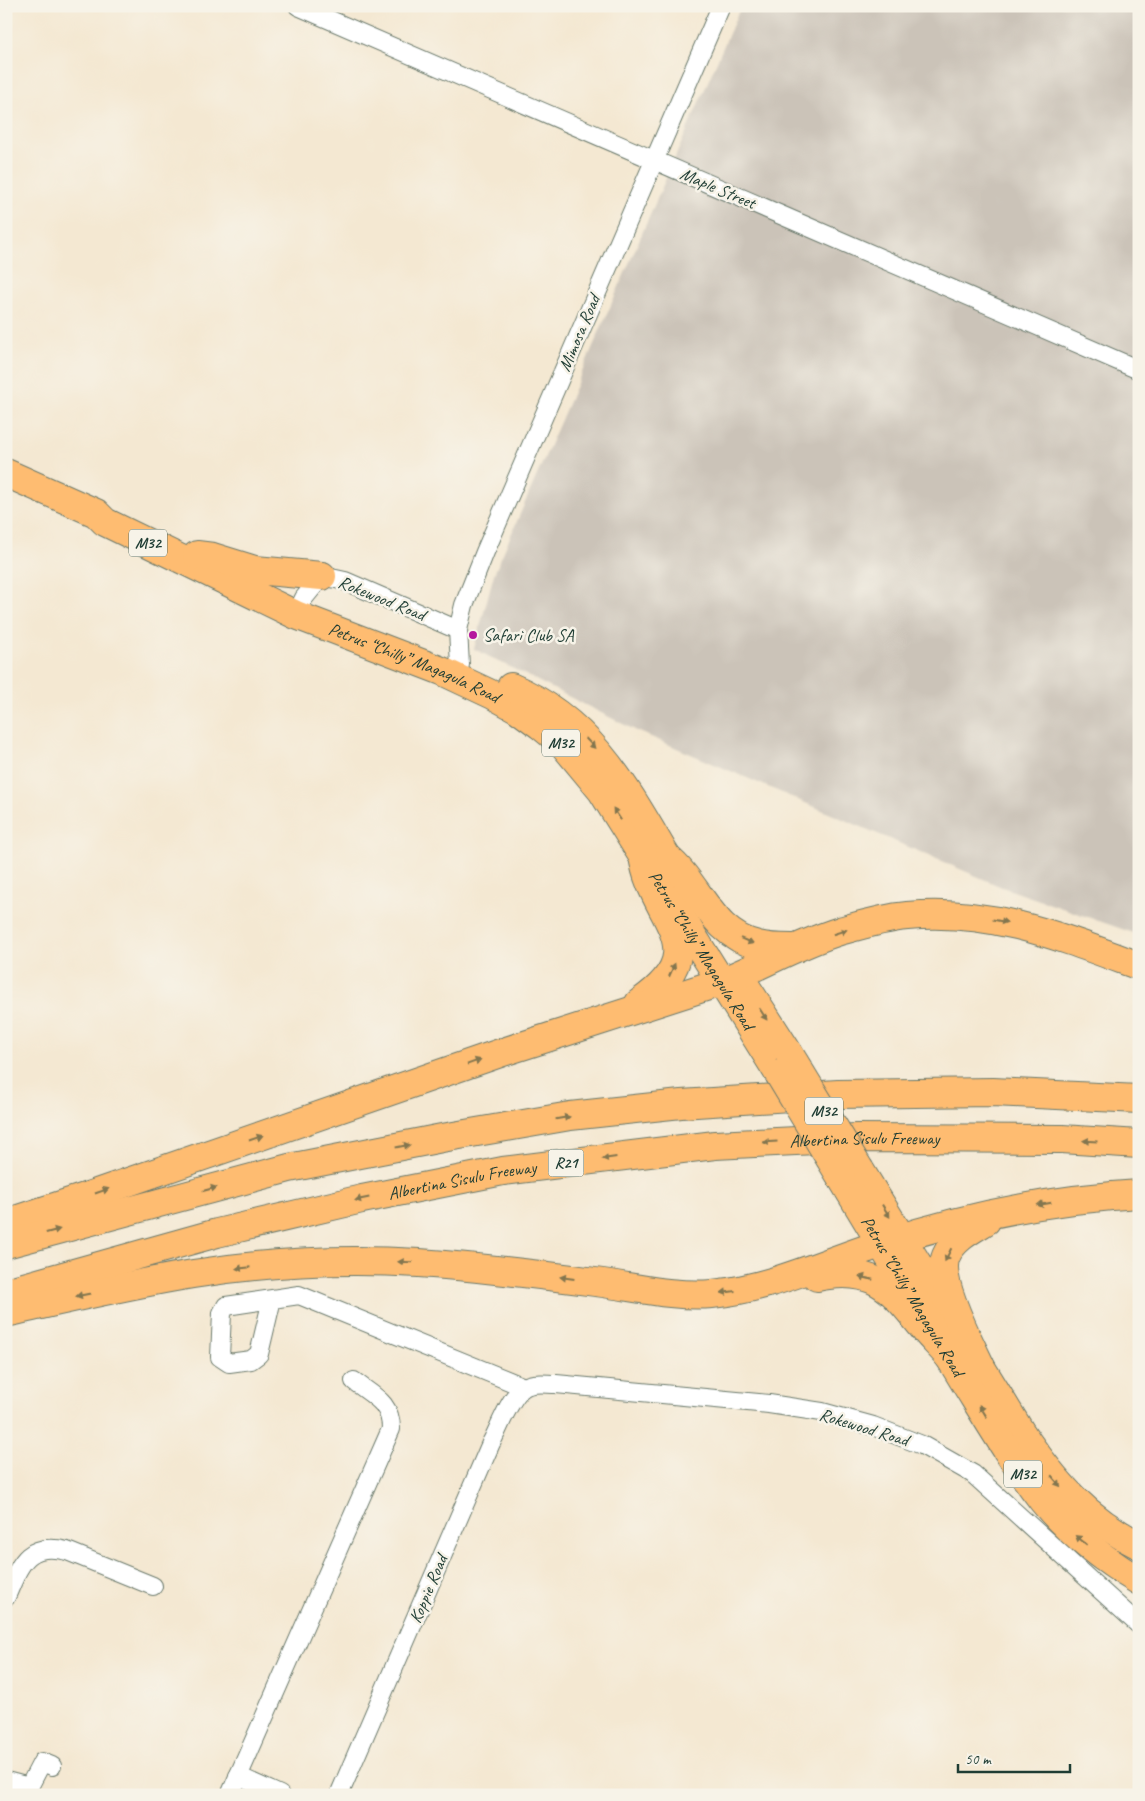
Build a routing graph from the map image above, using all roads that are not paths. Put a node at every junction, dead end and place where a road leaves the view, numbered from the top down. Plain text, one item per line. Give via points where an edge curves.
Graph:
1 (298, 6) edge
2 (721, 6) edge
3 (656, 160) junction
4 (1139, 370) edge
5 (6, 473) edge
6 (96, 513) junction
7 (197, 555) junction
8 (322, 576) junction
9 (300, 607) junction
10 (458, 630) junction
11 (460, 665) junction
12 (655, 856) junction
13 (794, 948) junction
14 (1139, 966) edge
15 (730, 978) junction
16 (624, 1013) junction
17 (1139, 1099) edge
18 (1139, 1144) edge
19 (1139, 1194) edge
20 (998, 1213) junction
21 (6, 1223) edge
22 (892, 1241) junction
23 (6, 1244) edge
24 (776, 1282) junction
25 (6, 1292) edge
26 (272, 1299) dead end
27 (6, 1313) edge
28 (950, 1358) junction
29 (981, 1367) junction
30 (354, 1382) dead end
31 (524, 1387) junction
32 (1139, 1545) edge
33 (1139, 1581) edge
34 (153, 1586) dead end
35 (6, 1597) edge
36 (1139, 1626) edge
37 (52, 1766) dead end
38 (238, 1776) junction
39 (6, 1781) edge
40 (230, 1795) edge
41 (280, 1795) edge
42 (339, 1795) edge

1 - 3 street, Maple Street
2 - 3 street, Mimosa Road
3 - 4 street, Maple Street
3 - 10 street, Mimosa Road via 485,552 464,605
5 - 6 main road, Petrus “Chilly” Magagula Road / M32
6 - 7 main road, Petrus “Chilly” Magagula Road / M32 via 108,513
6 - 9 main road, Petrus “Chilly” Magagula Road / M32 via 106,522
7 - 8 main road via 255,570
7 - 9 main road, Petrus “Chilly” Magagula Road / M32
8 - 9 street, Rokewood Road
8 - 10 street, Rokewood Road via 345,581
9 - 11 main road, Petrus “Chilly” Magagula Road / M32
12 -> 9 main road, Petrus “Chilly” Magagula Road / M32 via 563,744 518,709
10 - 11 street, Mimosa Road
11 -> 12 main road, Petrus “Chilly” Magagula Road / M32 via 524,692 563,717 582,734 623,784
12 -> 13 main road via 679,867 708,910 732,934 758,945
12 - 15 main road, Petrus “Chilly” Magagula Road / M32
16 -> 12 main road via 661,986 673,969 677,953 674,932 644,867
13 -> 14 main road via 839,931 886,919 932,914 965,915 1002,920 1038,930
13 - 15 main road
15 - 16 main road
15 - 22 main road, Petrus “Chilly” Magagula Road / M32, bridge
21 -> 16 main road
23 -> 17 main road via 289,1168 570,1116 681,1104 838,1094 993,1092
18 -> 25 main road, Albertina Sisulu Freeway / R21 via 1062,1139 856,1138 715,1145 503,1171 362,1199 217,1233
19 -> 20 main road via 1091,1197
20 - 22 main road via 969,1218
20 -> 29 main road via 954,1244 944,1264 948,1290
22 - 24 main road
22 - 28 main road, Petrus “Chilly” Magagula Road / M32
22 - 29 main road, Petrus “Chilly” Magagula Road / M32
24 -> 27 main road via 742,1290 688,1294 487,1268 379,1261 315,1262 191,1274
28 -> 24 main road via 897,1295 876,1280 834,1274
26 - 31 street via 299,1295
33 -> 28 main road, Petrus “Chilly” Magagula Road / M32 via 1074,1534 1044,1503
29 -> 32 main road, Petrus “Chilly” Magagula Road / M32 via 1022,1434 1062,1489 1097,1518
30 - 38 street via 383,1403 391,1419 391,1430
31 - 36 street, Rokewood Road via 556,1384 769,1404 822,1412 873,1426 922,1445 973,1474
31 - 42 street, Koppie Road via 512,1400 491,1443
34 - 35 street via 67,1551 43,1548 28,1555
37 - 39 street via 42,1762 29,1786
38 - 40 street
38 - 41 street

